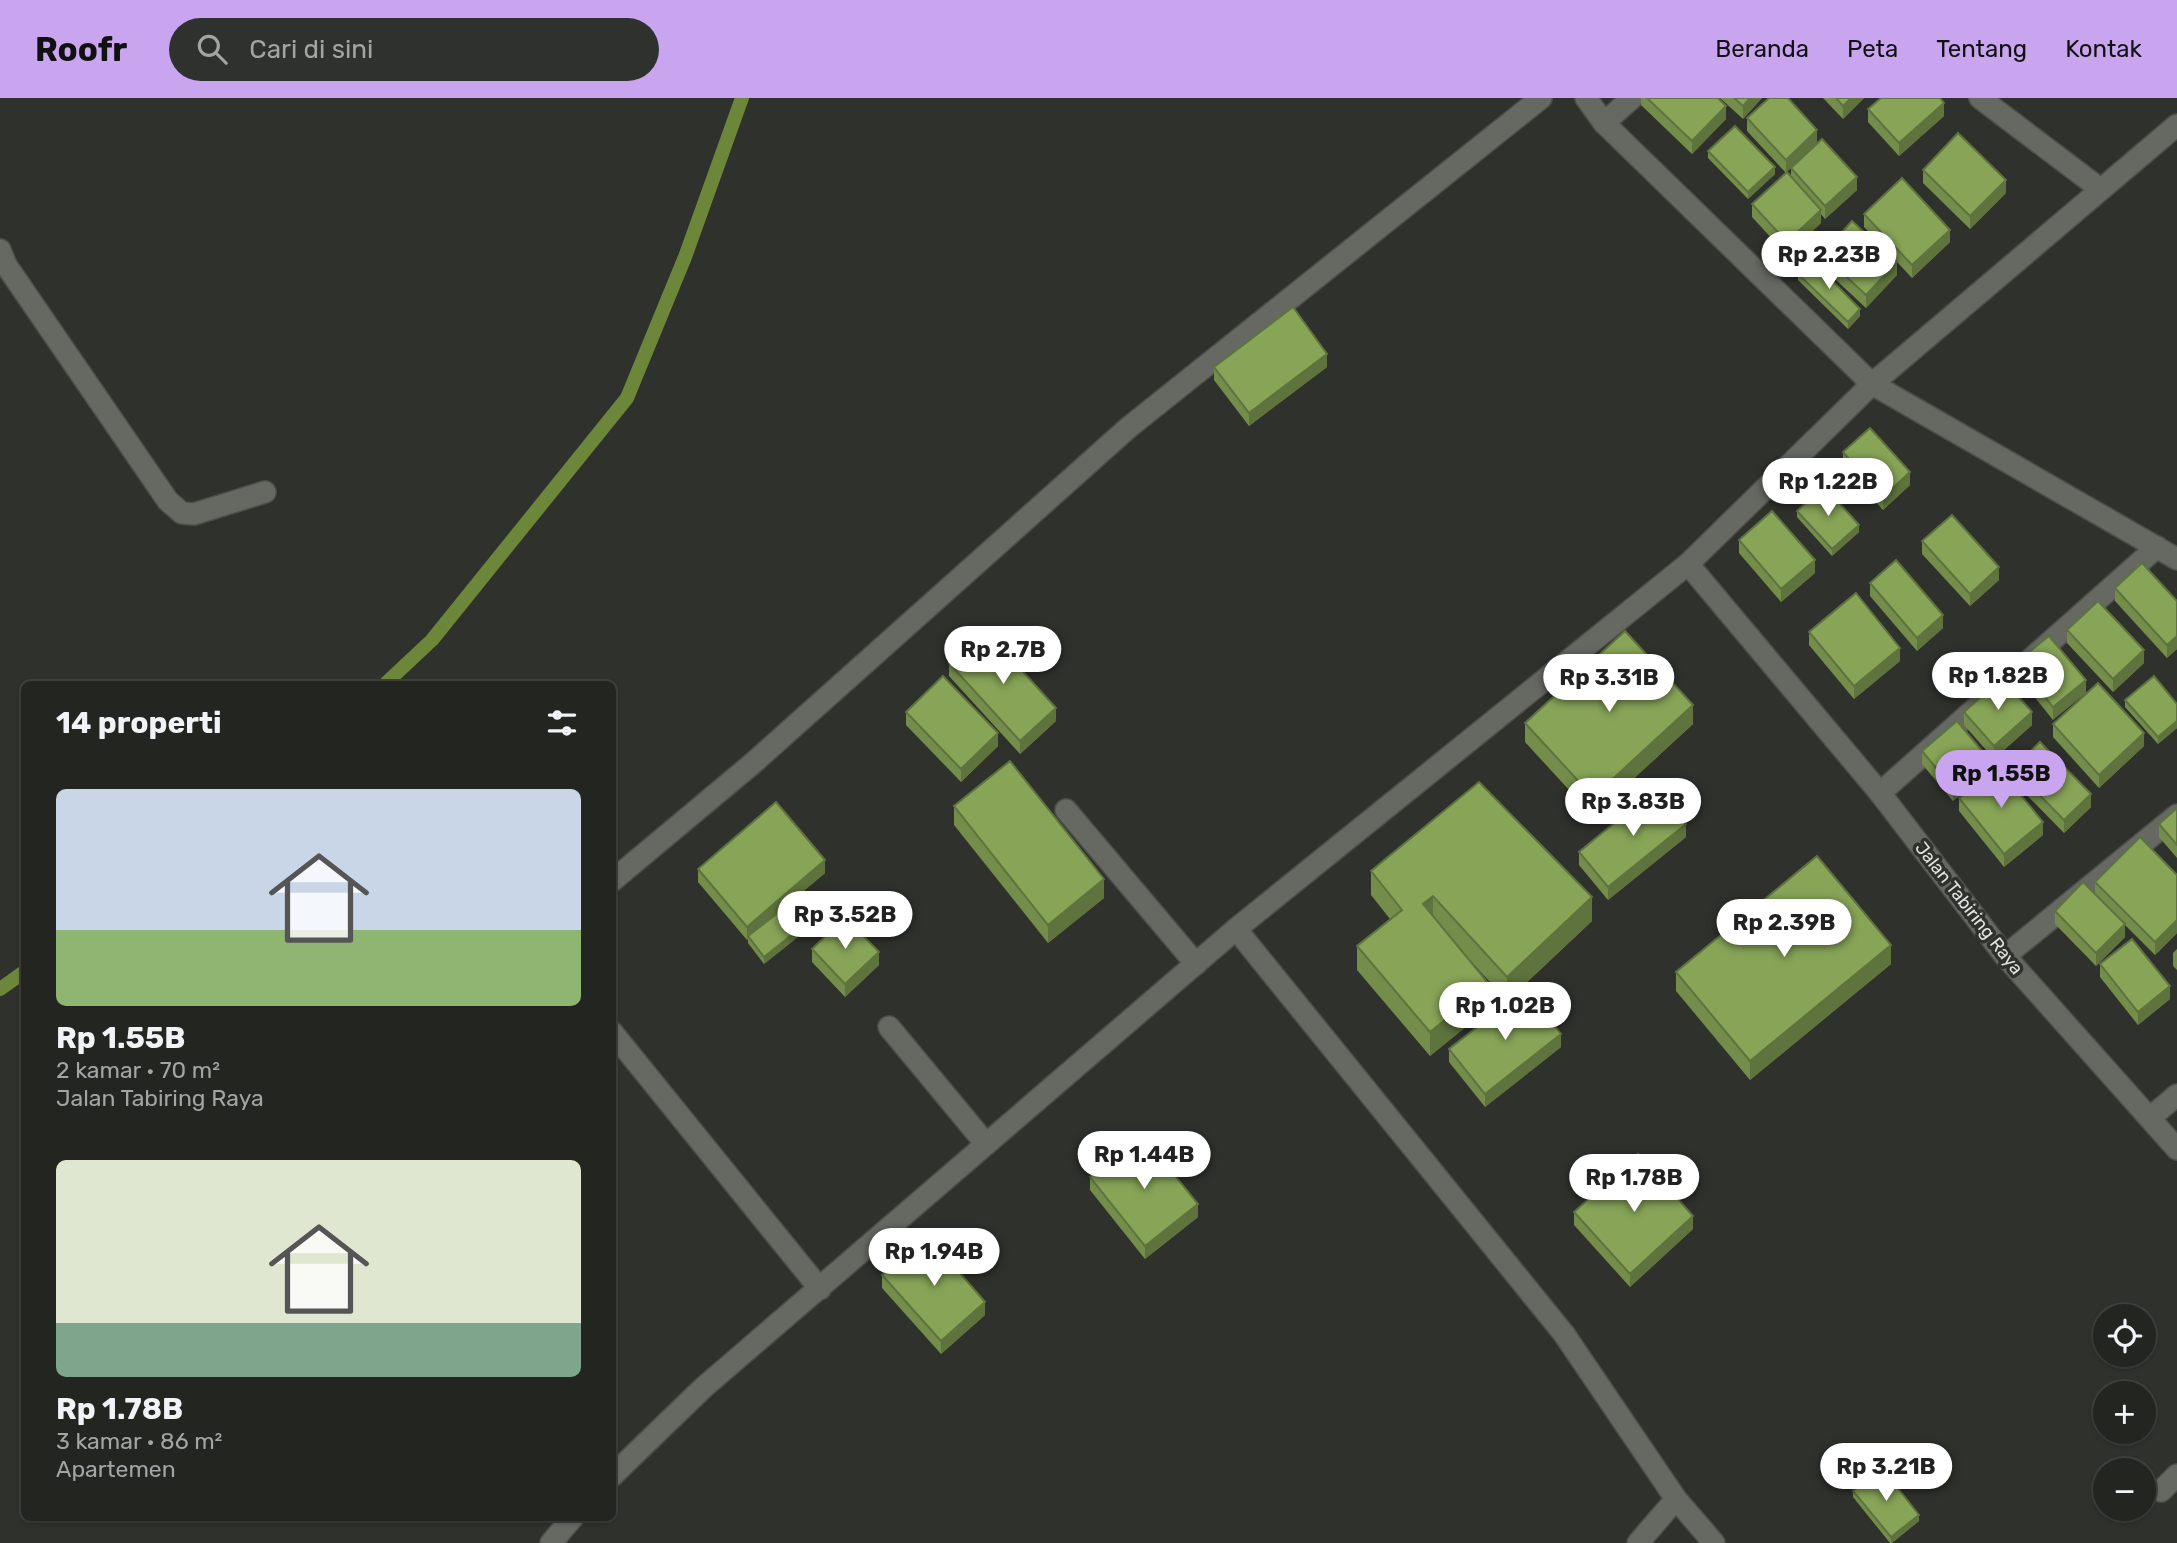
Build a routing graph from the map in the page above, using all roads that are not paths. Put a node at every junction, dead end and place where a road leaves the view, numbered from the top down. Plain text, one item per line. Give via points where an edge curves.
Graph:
1 (1541, 98) edge
2 (1586, 98) edge
3 (1632, 98) edge
4 (1980, 98) edge
5 (1604, 123) junction
6 (2177, 125) edge
7 (2099, 188) junction
8 (3, 258) edge
9 (1872, 384) junction
10 (265, 492) dead end
11 (2157, 547) junction
12 (2177, 559) edge
13 (1688, 564) junction
14 (1880, 793) junction
15 (1066, 810) dead end
16 (2177, 815) edge
17 (616, 878) edge
18 (1236, 929) junction
19 (2005, 956) junction
20 (1196, 964) junction
21 (889, 1027) dead end
22 (616, 1037) edge
23 (2177, 1095) edge
24 (2150, 1118) junction
25 (986, 1144) junction
26 (2177, 1149) edge
27 (820, 1289) junction
28 (616, 1472) edge
29 (2177, 1475) edge
30 (2161, 1491) dead end
31 (1675, 1499) junction
32 (570, 1521) edge
33 (551, 1543) edge
34 (1638, 1543) edge
35 (1714, 1543) edge

1 - 17 street via 1128,428 752,764
2 - 5 street
3 - 5 street
4 - 7 street
5 - 9 street
6 - 7 street
7 - 9 street
8 - 10 street via 168,501 182,513 194,514
9 - 11 street
9 - 13 street
11 - 12 street
11 - 14 street
13 - 14 street, Jalan Tabiring Raya
13 - 18 street
14 - 19 street, Jalan Tabiring Raya
15 - 20 street
16 - 19 street
18 - 20 street
18 - 31 street via 1564,1334
19 - 24 street, Jalan Tabiring Raya
20 - 25 street
21 - 25 street
22 - 27 street
23 - 24 street
24 - 26 street, Jalan Tabiring Raya
25 - 27 street
27 - 28 street via 703,1388
29 - 30 street
31 - 34 street
31 - 35 street
32 - 33 street

